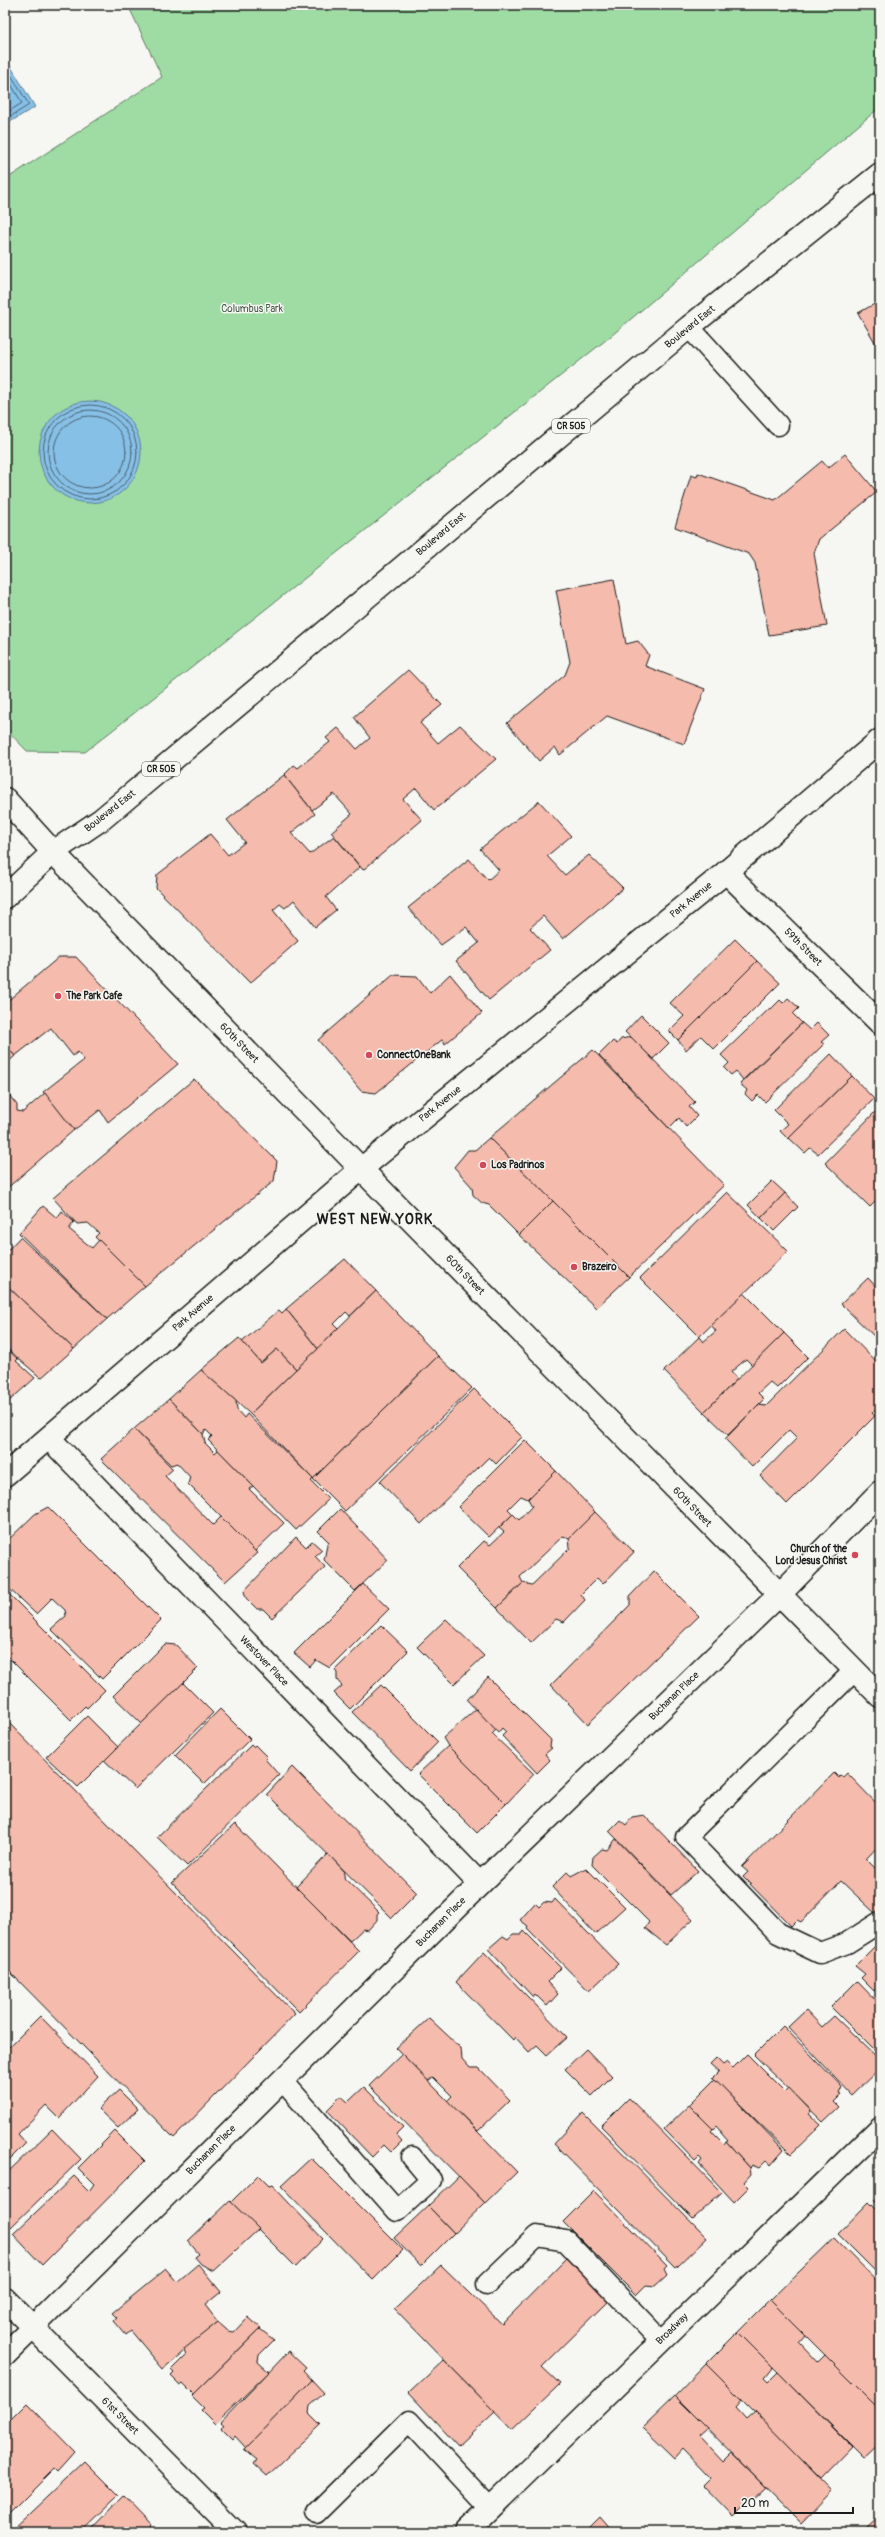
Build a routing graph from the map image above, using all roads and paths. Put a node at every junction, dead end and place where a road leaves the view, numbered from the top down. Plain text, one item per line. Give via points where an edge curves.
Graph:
1 (880, 174) edge
2 (689, 327) junction
3 (778, 425) dead end
4 (880, 740) edge
5 (5, 799) edge
6 (53, 852) junction
7 (726, 872) junction
8 (5, 897) edge
9 (880, 1023) edge
10 (361, 1169) junction
11 (49, 1438) junction
12 (5, 1475) edge
13 (880, 1492) edge
14 (779, 1595) junction
15 (855, 1670) junction
16 (880, 1696) edge
17 (480, 1884) junction
18 (880, 1922) edge
19 (282, 2080) junction
20 (880, 2128) edge
21 (412, 2157) dead end
22 (487, 2284) dead end
23 (5, 2299) edge
24 (32, 2327) junction
25 (660, 2340) junction
26 (5, 2354) edge
27 (490, 2508) junction
28 (316, 2513) dead end
29 (235, 2532) edge
30 (466, 2532) edge

1 - 2 street, Boulevard East / CR 505
2 - 3 lane
2 - 6 street, Boulevard East / CR 505 via 102,819
4 - 7 street, Park Avenue
5 - 6 street, 60th Street
6 - 8 street, Boulevard East
6 - 10 street, 60th Street
7 - 9 street, 59th Street
7 - 10 street, Park Avenue
10 - 11 street, Park Avenue
10 - 14 street, 60th Street
11 - 12 street, Park Avenue
11 - 17 street, Westover Place
13 - 14 street, Buchanan Place
14 - 15 street, 60th Street
14 - 17 street, Buchanan Place
15 - 16 street, 60th Street
15 - 18 lane via 686,1837 778,1933 820,1953 847,1943
17 - 19 street, Buchanan Place
19 - 21 lane via 397,2211 431,2180
19 - 24 street, Buchanan Place
20 - 25 street, Broadway
22 - 25 lane via 537,2236 566,2241
23 - 24 street, 61st Street
24 - 26 street, Buchanan Place
24 - 29 street, 61st Street
25 - 27 street, Broadway
27 - 28 lane via 410,2421
27 - 30 street, Broadway

